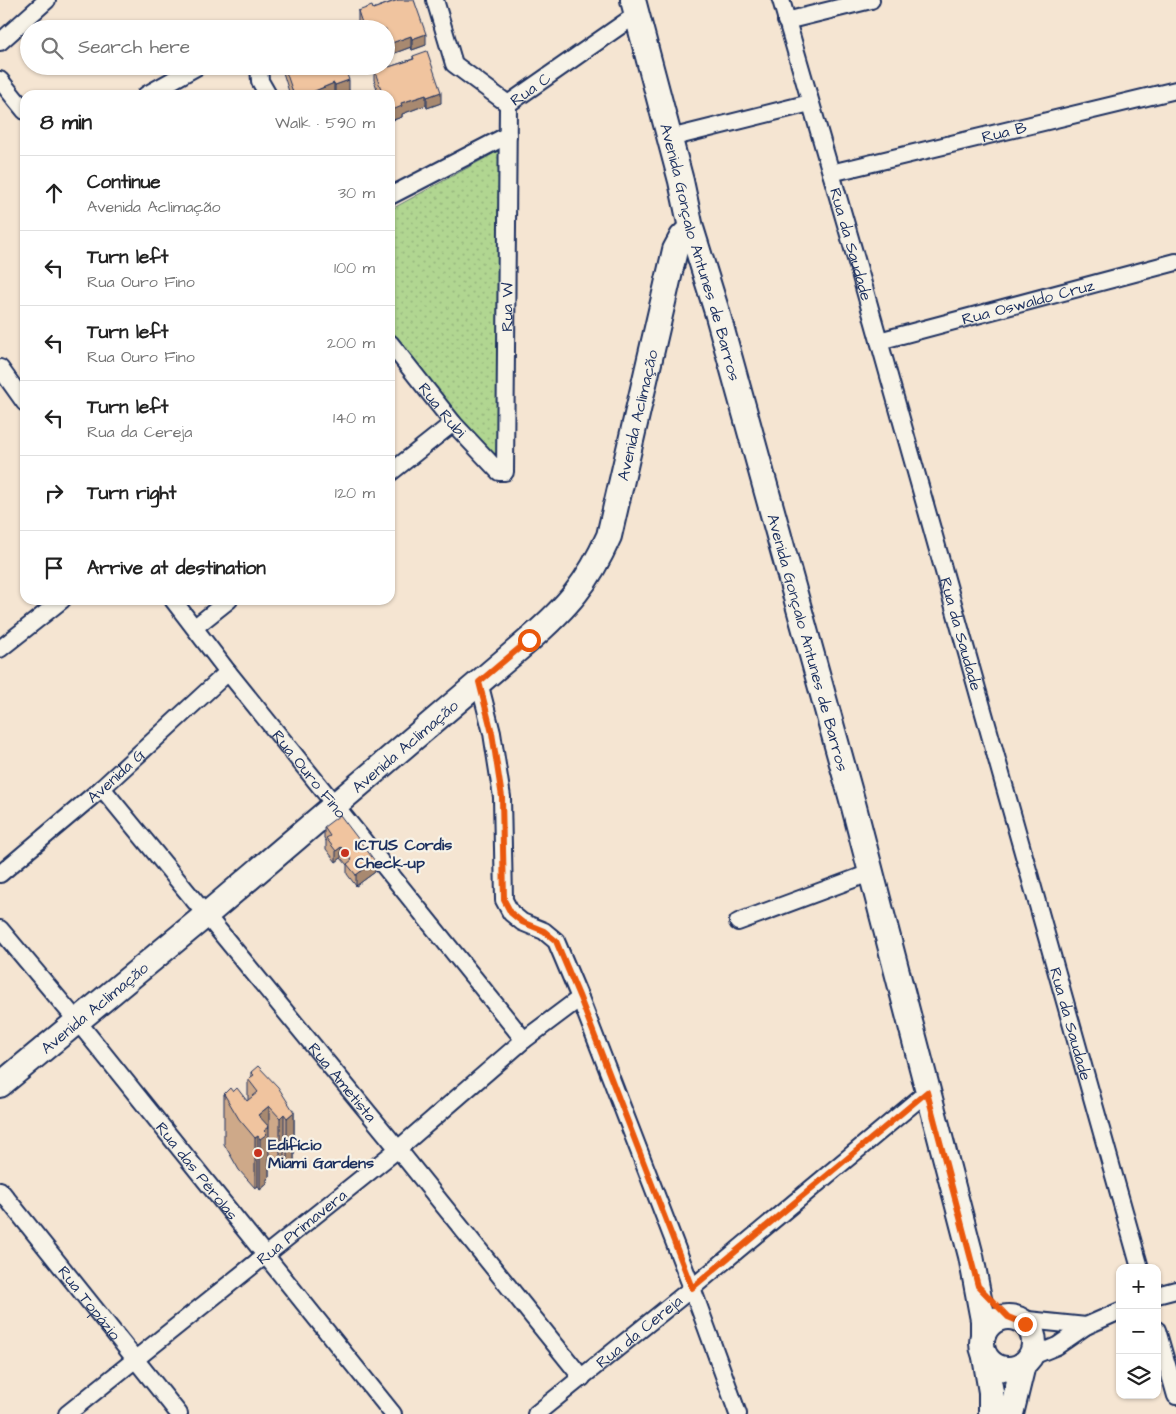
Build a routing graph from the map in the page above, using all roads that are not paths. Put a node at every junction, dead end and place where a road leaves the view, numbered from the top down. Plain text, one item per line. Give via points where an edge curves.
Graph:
1 (47, 0) edge
2 (435, 0) edge
3 (781, 0) edge
4 (871, 0) edge
5 (635, 7) edge
6 (25, 20) edge
7 (786, 21) junction
8 (20, 24) edge
9 (0, 42) edge
10 (182, 75) edge
11 (260, 75) edge
12 (0, 80) edge
13 (155, 90) edge
14 (265, 90) edge
15 (1176, 90) edge
16 (810, 103) junction
17 (508, 104) junction
18 (20, 105) edge
19 (508, 135) junction
20 (670, 138) junction
21 (831, 173) junction
22 (395, 193) edge
23 (691, 228) junction
24 (1176, 262) edge
25 (879, 341) junction
26 (395, 350) edge
27 (0, 368) edge
28 (20, 397) edge
29 (453, 423) junction
30 (395, 469) edge
31 (499, 472) joint
32 (56, 605) edge
33 (177, 605) edge
34 (223, 605) edge
35 (195, 627) junction
36 (0, 649) edge
37 (228, 672) junction
38 (479, 682) junction
39 (102, 788) junction
40 (334, 804) junction
41 (870, 873) junction
42 (0, 874) edge
43 (206, 915) junction
44 (738, 922) dead end
45 (0, 930) edge
46 (580, 998) junction
47 (78, 1022) junction
48 (524, 1040) junction
49 (0, 1085) edge
50 (927, 1092) junction
51 (398, 1149) junction
52 (0, 1190) edge
53 (265, 1256) junction
54 (1139, 1264) edge
55 (978, 1286) junction
56 (692, 1288) junction
57 (1176, 1290) edge
58 (1161, 1294) edge
59 (1116, 1312) edge
60 (1013, 1318) junction
61 (1086, 1326) junction
62 (983, 1334) junction
63 (1161, 1344) edge
64 (985, 1357) junction
65 (135, 1360) junction
66 (1027, 1361) junction
67 (582, 1378) junction
68 (1176, 1396) edge
69 (67, 1414) edge
70 (179, 1414) edge
71 (393, 1414) edge
72 (536, 1414) edge
73 (738, 1414) edge
74 (991, 1414) edge
75 (1011, 1414) edge

1 - 6 street
2 - 17 street via 454,64
3 - 7 street, Rua da Saudade
4 - 7 street
5 - 17 street, Rua C
5 - 20 main road, Avenida Gonçalo Antunes de Barros
7 - 16 street, Rua da Saudade
8 - 9 street
10 - 13 street
11 - 14 street
12 - 18 street
15 - 21 street, Rua B
16 - 20 street
16 - 21 street, Rua da Saudade
17 - 19 street, Rua C
19 - 22 street
19 - 31 street, Rua W via 506,466 505,472
20 - 23 main road, Avenida Gonçalo Antunes de Barros
21 - 25 street, Rua da Saudade
23 - 38 main road, Avenida Aclimação via 675,250 609,536 595,568 558,615
23 - 41 main road, Avenida Gonçalo Antunes de Barros via 717,312
24 - 25 street, Rua Oswaldo Cruz
25 - 54 street, Rua da Saudade
26 - 29 street, Rua Rubi
27 - 28 street
29 - 30 street
29 - 31 street, Rua Rubi
32 - 36 street
33 - 35 street, Rua Ouro Fino
34 - 35 street
35 - 37 street, Rua Ouro Fino
37 - 39 street, Avenida G
37 - 40 street, Rua Ouro Fino
38 - 40 main road, Avenida Aclimação
38 - 46 street via 492,733 502,797 504,900 511,913 522,922 544,931 556,941
39 - 42 street, Avenida G
39 - 43 street, Rua Ametista
40 - 43 main road, Avenida Aclimação
40 - 48 street, Rua Ouro Fino
41 - 44 street
41 - 50 main road, Avenida Gonçalo Antunes de Barros
43 - 47 main road, Avenida Aclimação
43 - 51 street, Rua Ametista
45 - 47 street, Rua das Pérolas
46 - 48 street, Rua Primavera
46 - 56 street
47 - 49 main road, Avenida Aclimação
47 - 53 street, Rua das Pérolas
48 - 51 street, Rua Primavera
50 - 55 main road, Avenida Gonçalo Antunes de Barros
50 - 56 street, Rua da Cereja
51 - 53 street, Rua Primavera
51 - 67 street, Rua Ametista
52 - 65 street, Rua Topázio
53 - 65 street, Rua Primavera
53 - 71 street, Rua das Pérolas
55 - 60 main road, Avenida Gonçalo Antunes de Barros
55 - 62 main road, Avenida Gonçalo Antunes de Barros
56 - 67 street, Rua da Cereja
56 - 73 street
57 - 58 street
59 - 61 street
60 - 61 street
60 - 62 main road via 993,1322
60 - 66 main road, Avenida Gonçalo Antunes de Barros via 1031,1331 1034,1339
61 - 66 street
62 - 64 main road, Avenida Gonçalo Antunes de Barros
63 - 68 street
64 - 66 main road via 998,1368 1007,1370
64 - 74 main road, Avenida Gonçalo Antunes de Barros
65 - 69 street, Rua Primavera
65 - 70 street, Rua Topázio
66 - 75 main road, Avenida Gonçalo Antunes de Barros
67 - 72 street, Rua da Cereja

